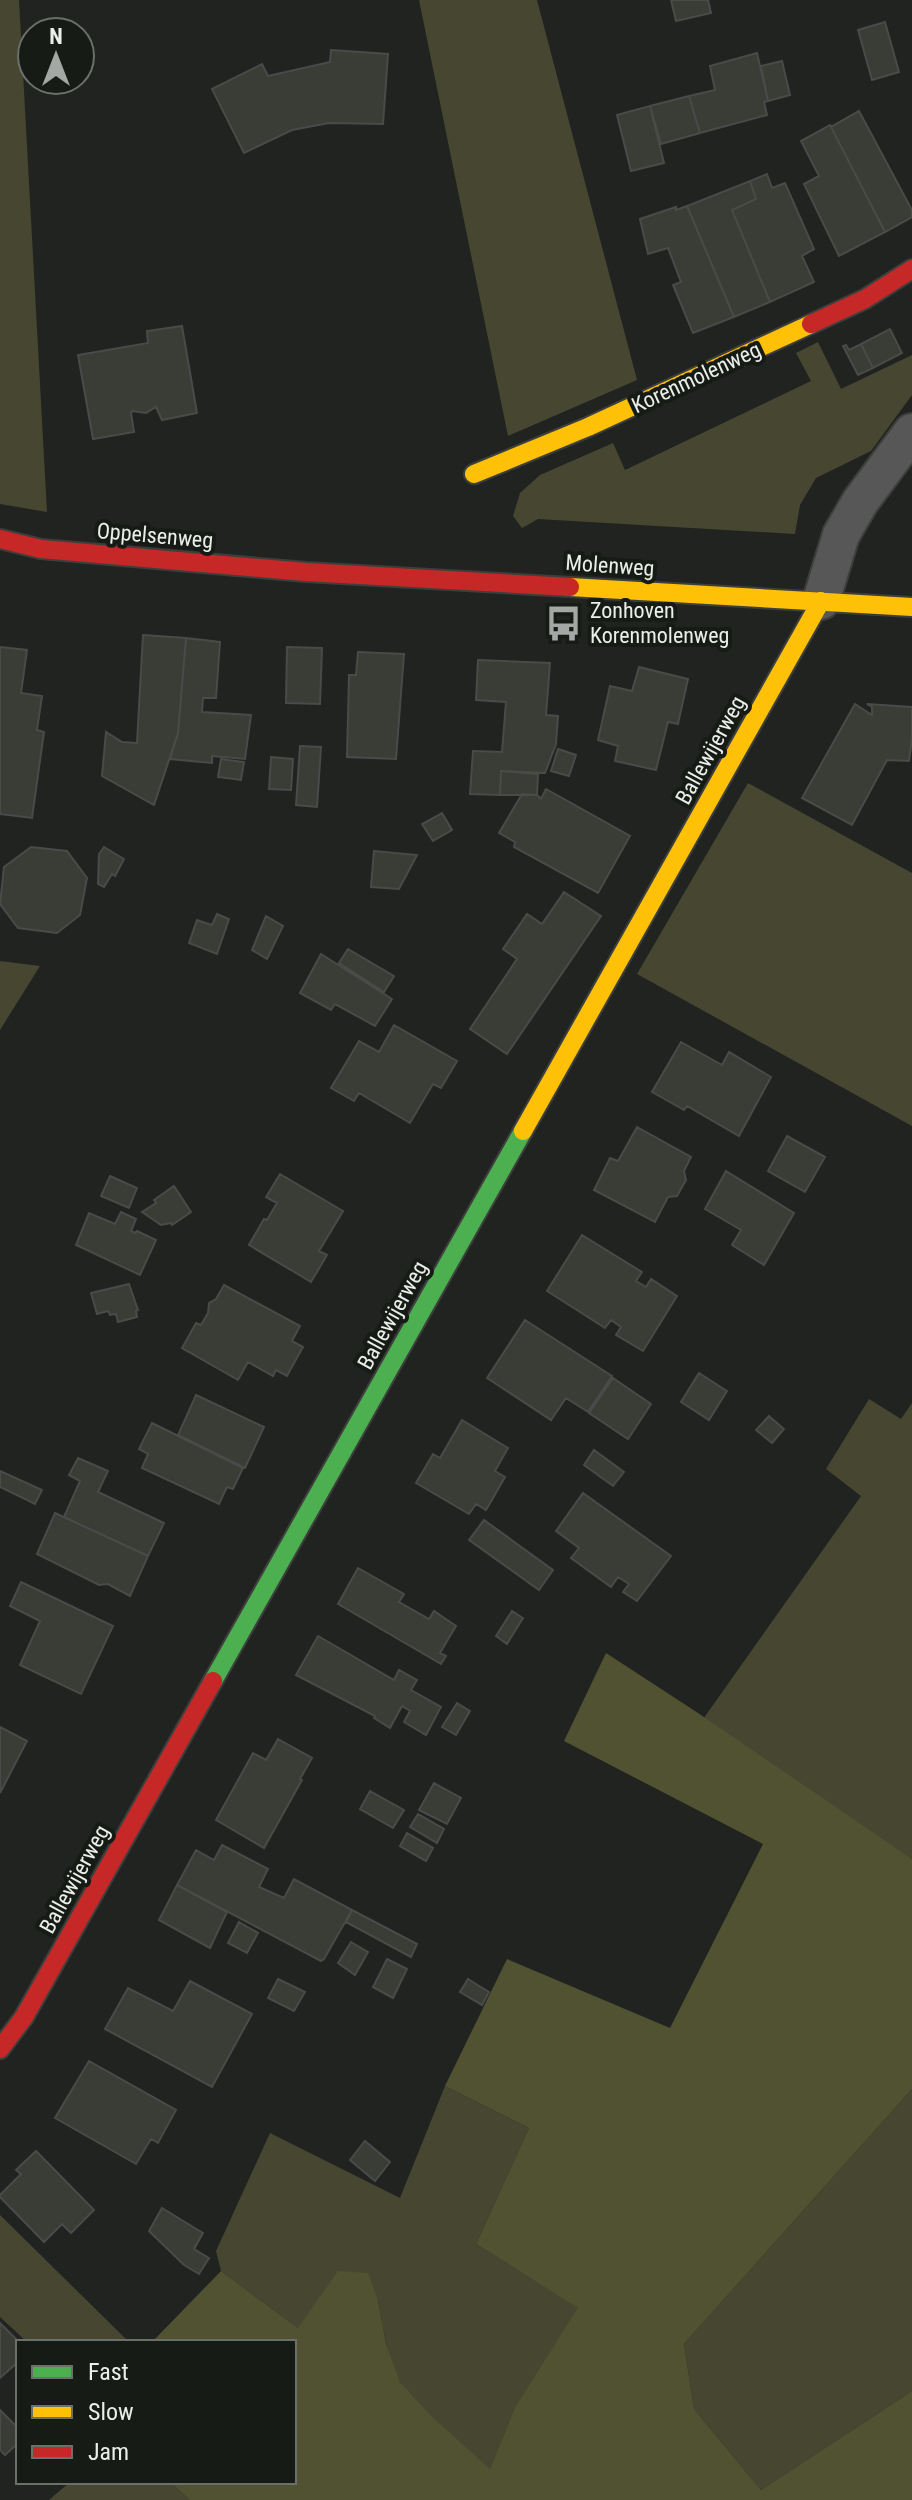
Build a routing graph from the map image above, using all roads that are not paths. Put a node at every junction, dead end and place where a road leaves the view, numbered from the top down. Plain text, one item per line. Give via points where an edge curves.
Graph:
1 (912, 269) edge
2 (912, 432) edge
3 (474, 474) dead end
4 (0, 539) edge
5 (306, 572) joint
6 (821, 601) junction
7 (912, 607) edge
8 (0, 2049) edge

1 - 3 street, Korenmolenweg via 865,299
2 - 6 street via 841,535
4 - 5 street, Oppelsenweg via 41,549
5 - 6 street, Molenweg
6 - 7 street, Molenweg
6 - 8 street, Ballewijerweg via 24,2017

